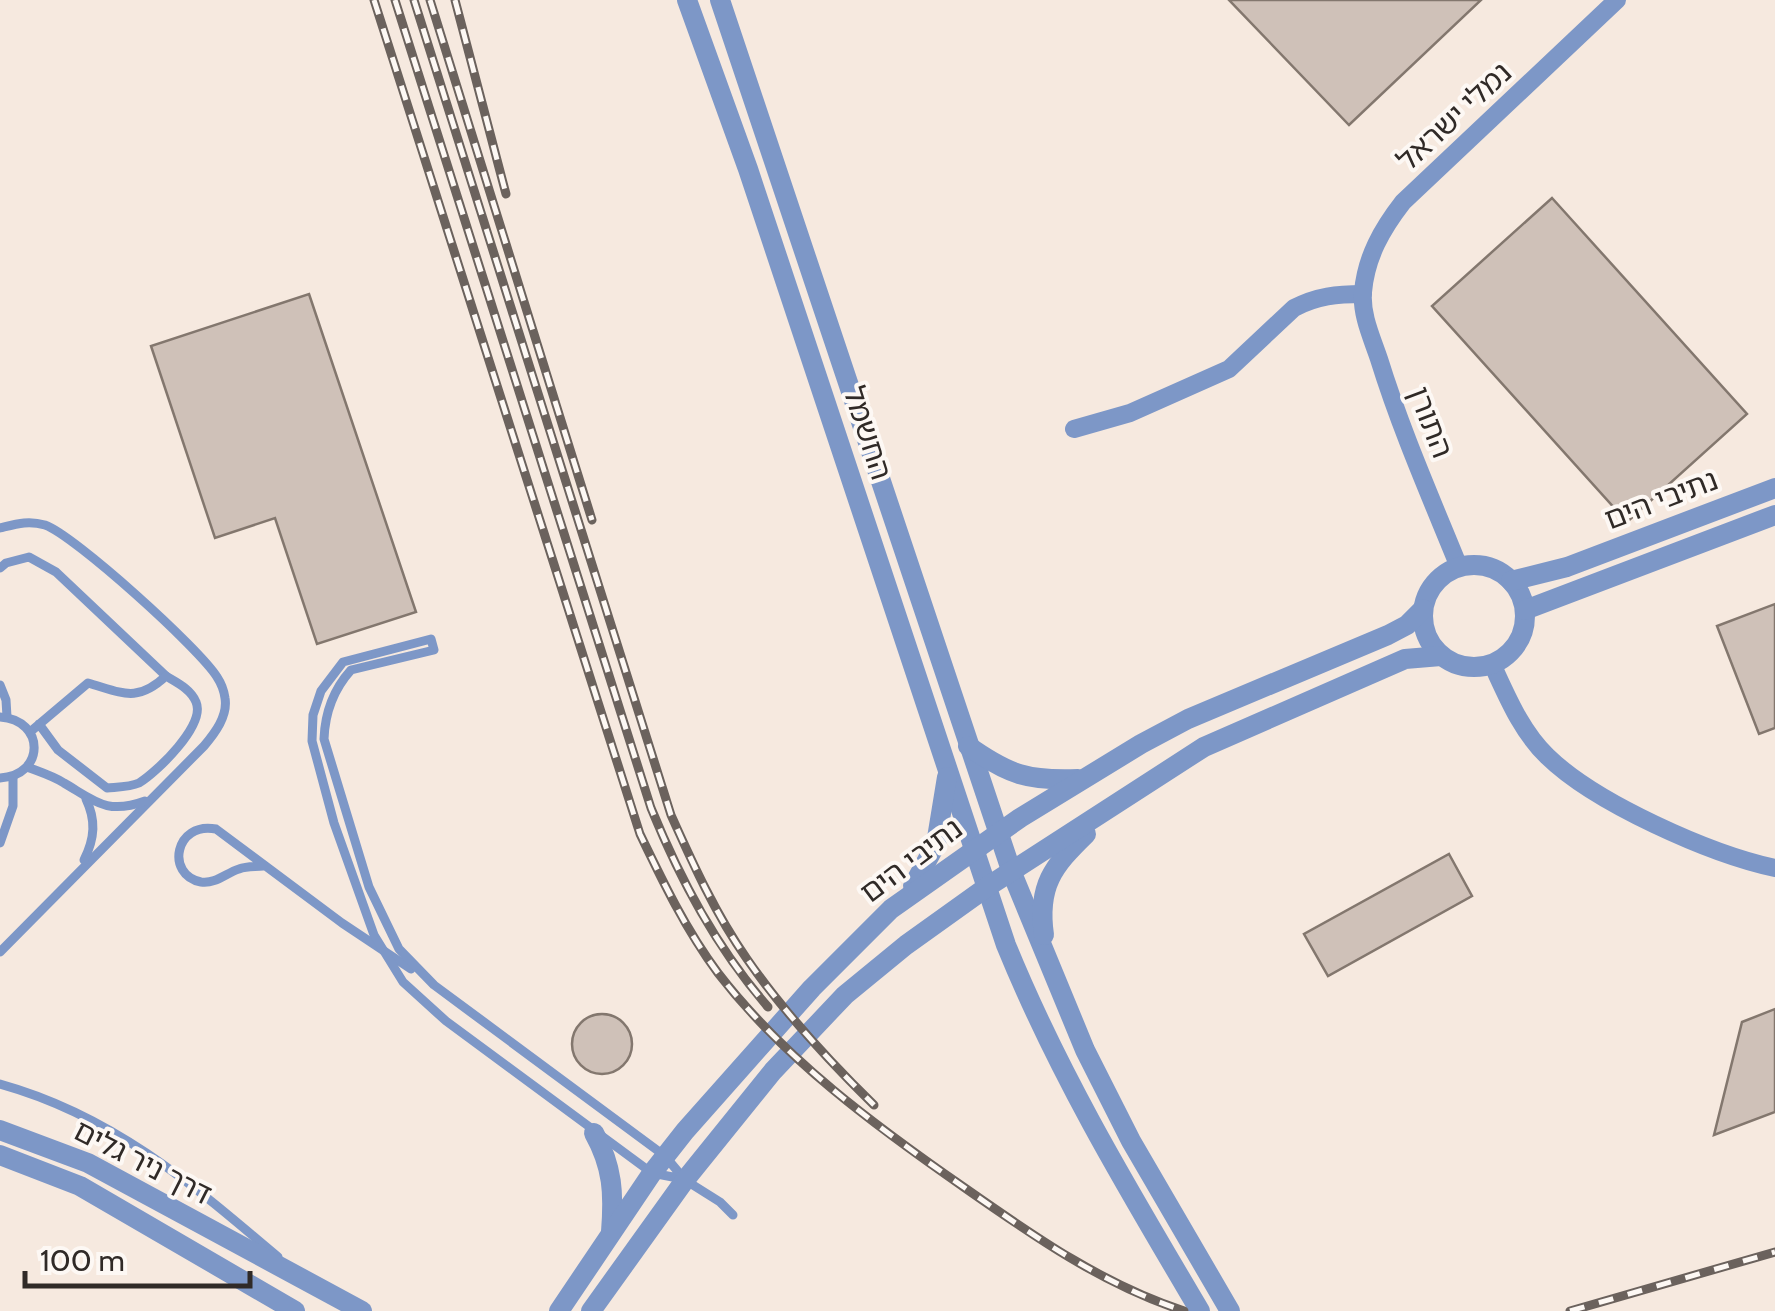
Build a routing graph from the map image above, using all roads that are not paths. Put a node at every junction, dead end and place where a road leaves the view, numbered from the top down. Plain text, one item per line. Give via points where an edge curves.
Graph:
1 (687, 0) edge
2 (720, 0) edge
3 (1617, 0) edge
4 (1363, 294) junction
5 (1074, 428) dead end
6 (1775, 488) edge
7 (1775, 515) edge
8 (0, 528) edge
9 (0, 568) edge
10 (1458, 568) junction
11 (1511, 581) junction
12 (1423, 608) junction
13 (1525, 610) junction
14 (1442, 656) junction
15 (1492, 664) junction
16 (166, 676) junction
17 (0, 685) edge
18 (3, 717) edge
19 (39, 724) junction
20 (30, 732) junction
21 (968, 746) junction
22 (28, 767) junction
23 (948, 770) junction
24 (12, 777) junction
25 (0, 778) edge
26 (1080, 779) junction
27 (85, 798) junction
28 (152, 798) junction
29 (1120, 800) junction
30 (998, 833) junction
31 (0, 843) edge
32 (974, 849) junction
33 (264, 866) junction
34 (81, 867) junction
35 (1775, 868) edge
36 (1012, 873) junction
37 (987, 887) junction
38 (906, 898) junction
39 (382, 950) junction
40 (0, 952) edge
41 (1050, 971) junction
42 (434, 985) junction
43 (0, 1084) edge
44 (0, 1130) edge
45 (594, 1133) junction
46 (0, 1156) edge
47 (665, 1156) junction
48 (652, 1174) junction
49 (685, 1180) junction
50 (733, 1215) dead end
51 (610, 1233) junction
52 (307, 1282) junction
53 (295, 1311) edge
54 (362, 1311) edge
55 (560, 1311) edge
56 (591, 1311) edge
57 (1200, 1311) edge
58 (1230, 1311) edge

1 - 23 street, החשמל
2 - 21 street, החשמל
3 - 4 street, נמלי ישראל via 1403,202 1376,242
4 - 5 street via 1330,294 1294,308 1229,369
4 - 10 street, התורן via 1391,398
6 - 11 street, נתיבי הים via 1567,567
7 - 13 street, נתיבי הים
8 - 28 lane via 24,521 62,533 216,676 225,694 222,719
9 - 16 lane via 29,556 56,572
10 - 11 street via 1487,567
10 - 12 street via 1435,583
11 - 13 street
12 - 14 street via 1426,634
12 - 26 street, נתיבי הים via 1388,636 1188,720
13 - 15 street via 1521,636
14 - 15 street via 1466,666
14 - 29 street via 1404,658 1332,689 1204,747
15 - 35 street via 1516,718 1562,767 1643,817 1740,861
16 - 19 lane via 149,692 131,695 88,683
16 - 19 lane via 196,701 198,716 182,744 137,784 107,788 58,750
17 - 18 lane
18 - 20 lane
19 - 20 lane
20 - 22 lane via 34,750
21 - 26 street via 1019,776
21 - 30 street, החשמל
22 - 24 lane
22 - 27 lane
23 - 32 street, החשמל
23 - 38 street via 936,844
24 - 25 lane
24 - 31 lane via 13,806
26 - 30 street, נתיבי הים
27 - 28 lane via 121,808
27 - 34 lane via 94,816 93,837
28 - 34 lane
29 - 36 street
29 - 41 street via 1051,874 1041,912
30 - 32 street, נתיבי הים
30 - 36 street, החשמל
32 - 37 street, החשמל
32 - 38 street, נתיבי הים
33 - 33 lane via 216,829 190,832 180,846 180,863 197,881
33 - 39 lane
34 - 40 lane
36 - 37 street
36 - 41 street, החשמל
37 - 49 street via 832,1008
37 - 57 street, החשמל via 1038,1023
38 - 47 street, נתיבי הים via 812,988
39 - 42 lane
39 - 42 lane via 334,823 312,741 313,714 343,662 431,639 434,650 351,670 330,704 324,739 386,928
39 - 45 lane via 415,996
41 - 58 street via 1084,1050
42 - 47 lane
43 - 52 lane via 91,1118 141,1147
44 - 52 street, דרך ניר גלים via 88,1163
45 - 48 lane
45 - 51 street via 613,1180
46 - 53 street, דרך ניר גלים via 80,1186
47 - 48 street, נתיבי הים
47 - 49 lane
48 - 49 lane
48 - 51 street, נתיבי הים
49 - 50 lane
49 - 56 street
51 - 55 street, נתיבי הים
52 - 54 street, דרך ניר גלים

